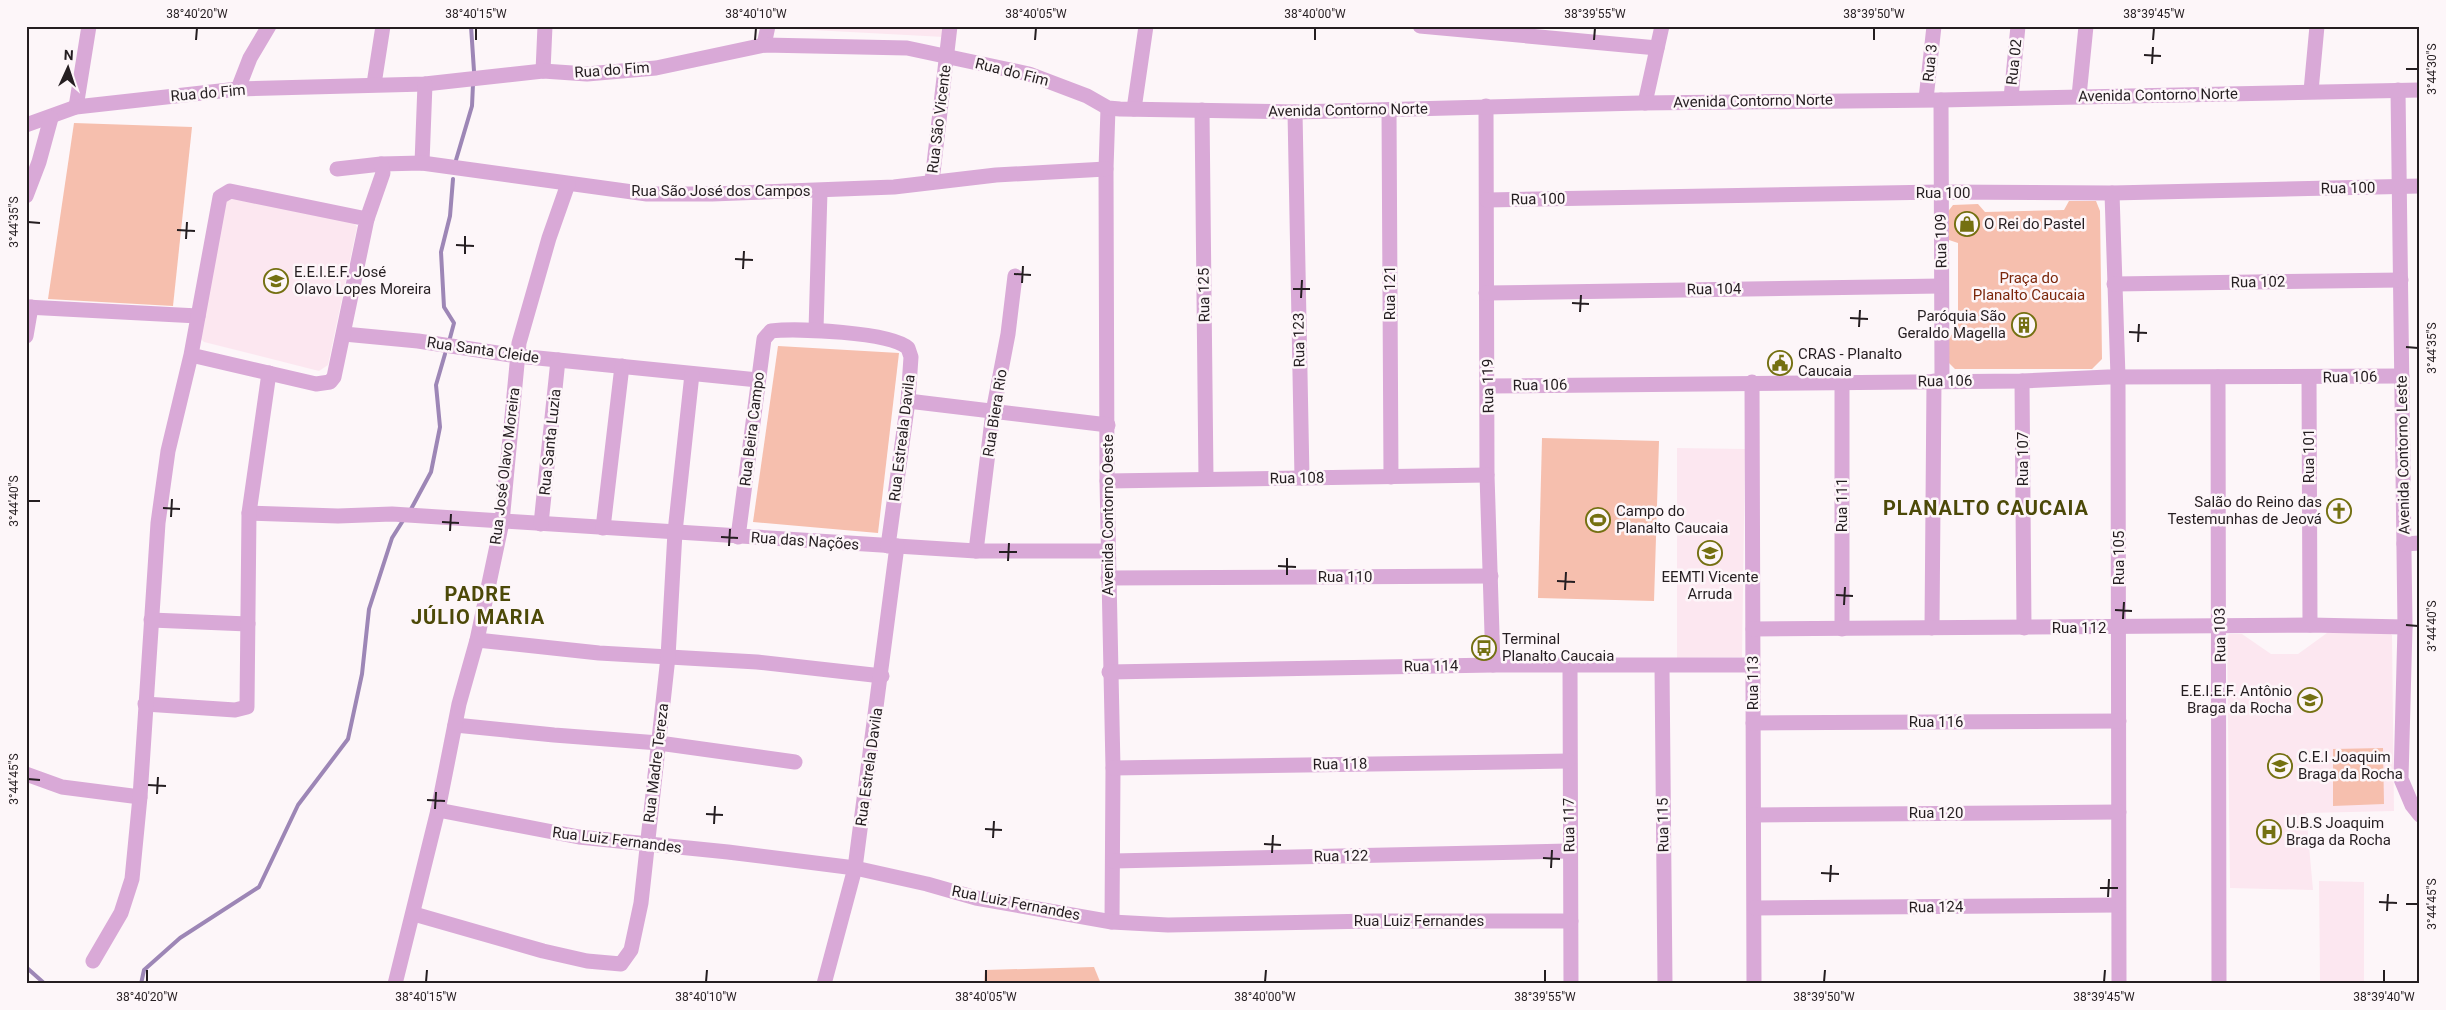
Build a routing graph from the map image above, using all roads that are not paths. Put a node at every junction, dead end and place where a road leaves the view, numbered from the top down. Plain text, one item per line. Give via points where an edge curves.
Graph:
1 (89, 26) edge
2 (269, 26) edge
3 (384, 26) edge
4 (545, 26) edge
5 (768, 26) edge
6 (950, 26) edge
7 (1146, 26) edge
8 (1420, 26) edge
9 (1662, 26) edge
10 (1934, 26) edge
11 (2018, 26) edge
12 (2086, 26) edge
13 (2317, 26) edge
14 (764, 45) junction
15 (1657, 48) junction
16 (947, 57) junction
17 (543, 71) junction
18 (374, 84) junction
19 (425, 84) junction
20 (238, 89) junction
21 (2398, 90) junction
22 (2420, 90) edge
23 (2311, 91) junction
24 (2079, 96) junction
25 (2011, 98) junction
26 (1933, 100) junction
27 (1645, 103) junction
28 (1486, 106) junction
29 (76, 107) junction
30 (1108, 108) junction
31 (1134, 109) junction
32 (1202, 110) junction
33 (1389, 110) junction
34 (1295, 112) junction
35 (51, 118) junction
36 (26, 125) edge
37 (422, 163) junction
38 (381, 164) junction
39 (337, 169) dead end
40 (1106, 169) junction
41 (932, 181) junction
42 (568, 184) junction
43 (2400, 186) junction
44 (2420, 186) edge
45 (820, 191) junction
46 (1940, 192) junction
47 (2112, 193) junction
48 (26, 196) edge
49 (1487, 200) junction
50 (367, 219) junction
51 (1016, 276) dead end
52 (2401, 280) junction
53 (2114, 284) junction
54 (1941, 286) junction
55 (1486, 293) junction
56 (29, 307) edge
57 (198, 316) junction
58 (816, 330) junction
59 (344, 334) junction
60 (26, 336) edge
61 (191, 355) junction
62 (518, 356) junction
63 (558, 360) junction
64 (622, 366) junction
65 (269, 373) junction
66 (692, 374) junction
67 (2402, 376) junction
68 (2118, 377) junction
69 (2218, 377) junction
70 (2309, 377) junction
71 (758, 380) junction
72 (1938, 381) junction
73 (2022, 381) junction
74 (1752, 382) junction
75 (1842, 382) junction
76 (1488, 386) junction
77 (908, 401) junction
78 (993, 412) junction
79 (1108, 425) junction
80 (1487, 475) junction
81 (1391, 476) junction
82 (1302, 478) junction
83 (1206, 480) junction
84 (1107, 481) junction
85 (249, 513) junction
86 (502, 522) junction
87 (541, 524) junction
88 (603, 528) junction
89 (675, 532) junction
90 (738, 536) junction
91 (2420, 543) edge
92 (2404, 544) junction
93 (893, 546) junction
94 (976, 551) junction
95 (1108, 551) junction
96 (1491, 576) junction
97 (1108, 578) junction
98 (151, 620) junction
99 (248, 624) junction
100 (2310, 625) junction
101 (2220, 626) junction
102 (2405, 627) junction
103 (1932, 628) junction
104 (2024, 628) junction
105 (2119, 628) junction
106 (1754, 629) junction
107 (1842, 629) junction
108 (477, 640) junction
109 (668, 656) junction
110 (1492, 665) junction
111 (1753, 665) junction
112 (1570, 666) junction
113 (1662, 666) junction
114 (1110, 672) junction
115 (882, 676) junction
116 (145, 704) junction
117 (2119, 721) junction
118 (1753, 723) junction
119 (455, 724) junction
120 (659, 743) junction
121 (1568, 761) junction
122 (796, 762) dead end
123 (1113, 768) junction
124 (26, 774) edge
125 (140, 797) junction
126 (438, 810) junction
127 (2119, 812) junction
128 (1754, 815) junction
129 (2420, 815) edge
130 (647, 844) junction
131 (1569, 851) junction
132 (1113, 861) junction
133 (855, 868) junction
134 (2118, 905) junction
135 (1755, 908) junction
136 (414, 914) junction
137 (1571, 921) junction
138 (1112, 922) junction
139 (92, 961) dead end
140 (395, 984) edge
141 (824, 984) edge
142 (1570, 984) edge
143 (1665, 984) edge
144 (1754, 984) edge
145 (2119, 984) edge
146 (2219, 984) edge

1 - 29 street
2 - 20 street via 250,58
3 - 18 street
4 - 17 street
5 - 14 street
6 - 16 street, Rua São Vicente
7 - 31 street
8 - 15 street
9 - 15 street
10 - 26 street, Rua 3
11 - 25 street, Rua 02
12 - 24 street
13 - 23 street
14 - 16 street, Rua do Fim via 907,48
14 - 17 street, Rua do Fim via 656,68 587,74
15 - 27 street
16 - 30 street, Rua do Fim via 1030,74 1087,96
16 - 41 street, Rua São Vicente
17 - 19 street, Rua do Fim
18 - 19 street, Rua do Fim
18 - 20 street, Rua do Fim
19 - 37 street
20 - 29 street, Rua do Fim
21 - 22 street, Avenida Contorno Norte
21 - 23 street, Avenida Contorno Norte
21 - 43 street, Avenida Contorno Leste
23 - 24 street, Avenida Contorno Norte
24 - 25 street, Avenida Contorno Norte
25 - 26 street, Avenida Contorno Norte
26 - 27 street, Avenida Contorno Norte
26 - 46 street, Rua 109
27 - 28 street, Avenida Contorno Norte
28 - 33 street, Avenida Contorno Norte
28 - 49 street, Rua 119
29 - 35 street, Rua do Fim
30 - 31 street, Avenida Contorno Norte
30 - 40 street, Avenida Contorno Oeste
31 - 32 street, Avenida Contorno Norte
32 - 34 street, Avenida Contorno Norte
32 - 83 street, Rua 125
33 - 34 street, Avenida Contorno Norte
33 - 81 street, Rua 121
34 - 82 street, Rua 123
35 - 36 street, Rua do Fim
35 - 48 street
37 - 38 street, Rua São José dos Campos
37 - 42 street, Rua São José dos Campos
38 - 39 street, Rua São José dos Campos
38 - 50 street via 382,173
40 - 41 street, Rua São José dos Campos
40 - 79 street, Avenida Contorno Oeste
41 - 45 street, Rua São José dos Campos via 894,187
42 - 45 street, Rua São José dos Campos via 646,194
42 - 62 street, Rua José Olavo Moreira via 524,320
43 - 44 street, Rua 100
43 - 47 street, Rua 100
43 - 52 street, Avenida Contorno Leste
45 - 58 street
46 - 47 street, Rua 100
46 - 49 street, Rua 100
46 - 54 street, Rua 109
47 - 53 street, Rua 105
49 - 55 street, Rua 119
50 - 57 street via 230,191 224,193 220,197
50 - 59 street
51 - 78 street, Rua Biera Rio
52 - 53 street, Rua 102
52 - 67 street, Avenida Contorno Leste
53 - 68 street, Rua 105
54 - 55 street, Rua 104
54 - 72 street, Rua 109
55 - 76 street, Rua 119
56 - 57 street
56 - 60 street
57 - 61 street
58 - 71 street, Rua Beira Campo via 767,334
58 - 77 street, Rua Estreala Davila via 902,342 911,357
59 - 62 street, Rua Santa Cleide
59 - 65 street via 330,382 316,384
61 - 65 street
61 - 98 street via 163,478
62 - 63 street, Rua Santa Cleide
62 - 86 street, Rua José Olavo Moreira
63 - 64 street, Rua Santa Cleide
63 - 87 street, Rua Santa Luzia
64 - 66 street, Rua Santa Cleide
64 - 88 street
65 - 85 street
66 - 71 street, Rua Santa Cleide
66 - 89 street, Rua Madre Tereza
67 - 70 street, Rua 106
67 - 92 street, Avenida Contorno Leste
68 - 69 street, Rua 106
68 - 73 street, Rua 106
68 - 105 street, Rua 105
69 - 70 street, Rua 106
69 - 101 street, Rua 103
70 - 100 street, Rua 101
71 - 90 street, Rua Beira Campo
72 - 73 street, Rua 106
72 - 75 street, Rua 106
72 - 103 street, Rua 109
73 - 104 street, Rua 107
74 - 75 street, Rua 106
74 - 76 street, Rua 106
74 - 106 street, Rua 113
75 - 107 street, Rua 111
76 - 80 street, Rua 119
77 - 78 street
77 - 93 street, Rua Estreala Davila
78 - 79 street
78 - 94 street, Rua Biera Rio
79 - 84 street, Avenida Contorno Oeste
80 - 81 street, Rua 108
80 - 96 street, Rua 119
81 - 82 street, Rua 108
82 - 83 street, Rua 108
83 - 84 street, Rua 108
84 - 95 street, Avenida Contorno Oeste
85 - 86 street, Rua das Nações via 392,514
85 - 99 street
86 - 87 street, Rua das Nações
86 - 108 street, Rua José Olavo Moreira
87 - 88 street, Rua das Nações
88 - 89 street, Rua das Nações
89 - 90 street, Rua das Nações
89 - 109 street, Rua Madre Tereza
90 - 93 street, Rua das Nações
91 - 92 street
92 - 102 street, Avenida Contorno Leste
93 - 94 street, Rua das Nações
93 - 115 street, Rua Estrela Davila
94 - 95 street, Rua das Nações
95 - 97 street, Avenida Contorno Oeste
96 - 97 street, Rua 110
96 - 110 street, Rua 119
97 - 114 street, Avenida Contorno Oeste
98 - 99 street
98 - 116 street
99 - 116 street via 247,707 235,710
100 - 101 street, Rua 112
100 - 102 street, Rua 112
101 - 105 street, Rua 112
101 - 146 street, Rua 103
102 - 129 street, Avenida Contorno Leste via 2401,779
103 - 104 street, Rua 112
103 - 107 street, Rua 112
104 - 105 street, Rua 112
105 - 117 street, Rua 105
106 - 107 street, Rua 112
106 - 111 street, Rua 113
108 - 109 street via 563,650
108 - 119 street, Rua José Olavo Moreira
109 - 115 street
109 - 120 street, Rua Madre Tereza
110 - 112 street, Rua 114
110 - 114 street, Rua 114
111 - 113 street, Rua 114
111 - 118 street, Rua 113
112 - 113 street, Rua 114
112 - 121 street, Rua 117
113 - 143 street, Rua 115
114 - 123 street, Avenida Contorno Oeste
115 - 133 street, Rua Estrela Davila
116 - 125 street
117 - 118 street, Rua 116
117 - 127 street, Rua 105
118 - 128 street, Rua 113
119 - 120 street via 554,736
119 - 126 street, Rua José Olavo Moreira
120 - 122 street
120 - 130 street, Rua Madre Tereza
121 - 123 street, Rua 118
121 - 131 street, Rua 117
123 - 132 street, Avenida Contorno Oeste
124 - 125 street via 62,788
125 - 139 street via 132,879 121,913
126 - 130 street, Rua Luiz Fernandes via 579,837
126 - 136 street, Rua José Olavo Moreira
127 - 128 street, Rua 120
127 - 134 street, Rua 105
128 - 135 street, Rua 113
130 - 133 street, Rua Luiz Fernandes
130 - 136 street, Rua Madre Tereza via 631,950 621,964 587,962
131 - 132 street, Rua 122
131 - 137 street, Rua 117
132 - 138 street, Avenida Contorno Oeste
133 - 138 street, Rua Luiz Fernandes via 976,898
133 - 141 street, Rua Estrela Davila
134 - 135 street, Rua 124
134 - 145 street, Rua 105
135 - 144 street, Rua 113
136 - 140 street, Rua José Olavo Moreira
137 - 138 street, Rua Luiz Fernandes via 1194,925
137 - 142 street, Rua 117

